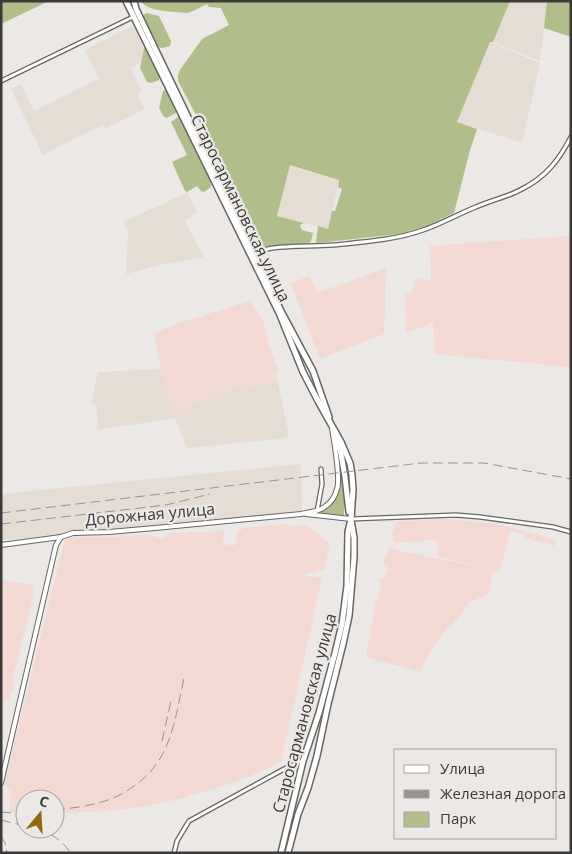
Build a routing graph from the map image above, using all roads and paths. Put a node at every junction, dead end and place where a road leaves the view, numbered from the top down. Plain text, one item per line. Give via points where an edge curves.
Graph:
1 (126, 1) edge
2 (134, 1) edge
3 (134, 16) junction
4 (1, 80) edge
5 (571, 137) edge
6 (254, 253) junction
7 (313, 371) junction
8 (303, 372) junction
9 (332, 426) junction
10 (321, 469) dead end
11 (317, 511) junction
12 (301, 514) junction
13 (351, 519) junction
14 (571, 532) edge
15 (61, 537) junction
16 (1, 545) edge
17 (303, 761) junction
18 (315, 763) junction
19 (1, 782) edge
20 (174, 853) edge
21 (281, 853) edge
22 (288, 853) edge

1 - 3 main road, Старосармановская улица
2 - 6 main road, Старосармановская улица
3 - 4 street
3 - 8 main road, Старосармановская улица via 280,316
5 - 6 street via 551,168 522,189 424,230 385,239 265,249
6 - 7 main road, Старосармановская улица
7 - 8 main road via 309,376
7 - 9 main road, Старосармановская улица
8 - 9 main road, Старосармановская улица
9 - 11 street via 337,490 328,504
9 - 13 main road, Старосармановская улица via 341,454
10 - 11 street
11 - 12 street
12 - 13 street
12 - 15 street, Дорожная улица via 73,533
13 - 14 street via 456,515
13 - 17 main road, Старосармановская улица via 342,624
13 - 18 main road, Старосармановская улица via 354,557 349,616
15 - 16 street, Дорожная улица
15 - 19 street via 56,545
17 - 18 main road
17 - 20 street via 189,821
17 - 21 main road, Старосармановская улица
18 - 22 main road, Старосармановская улица

